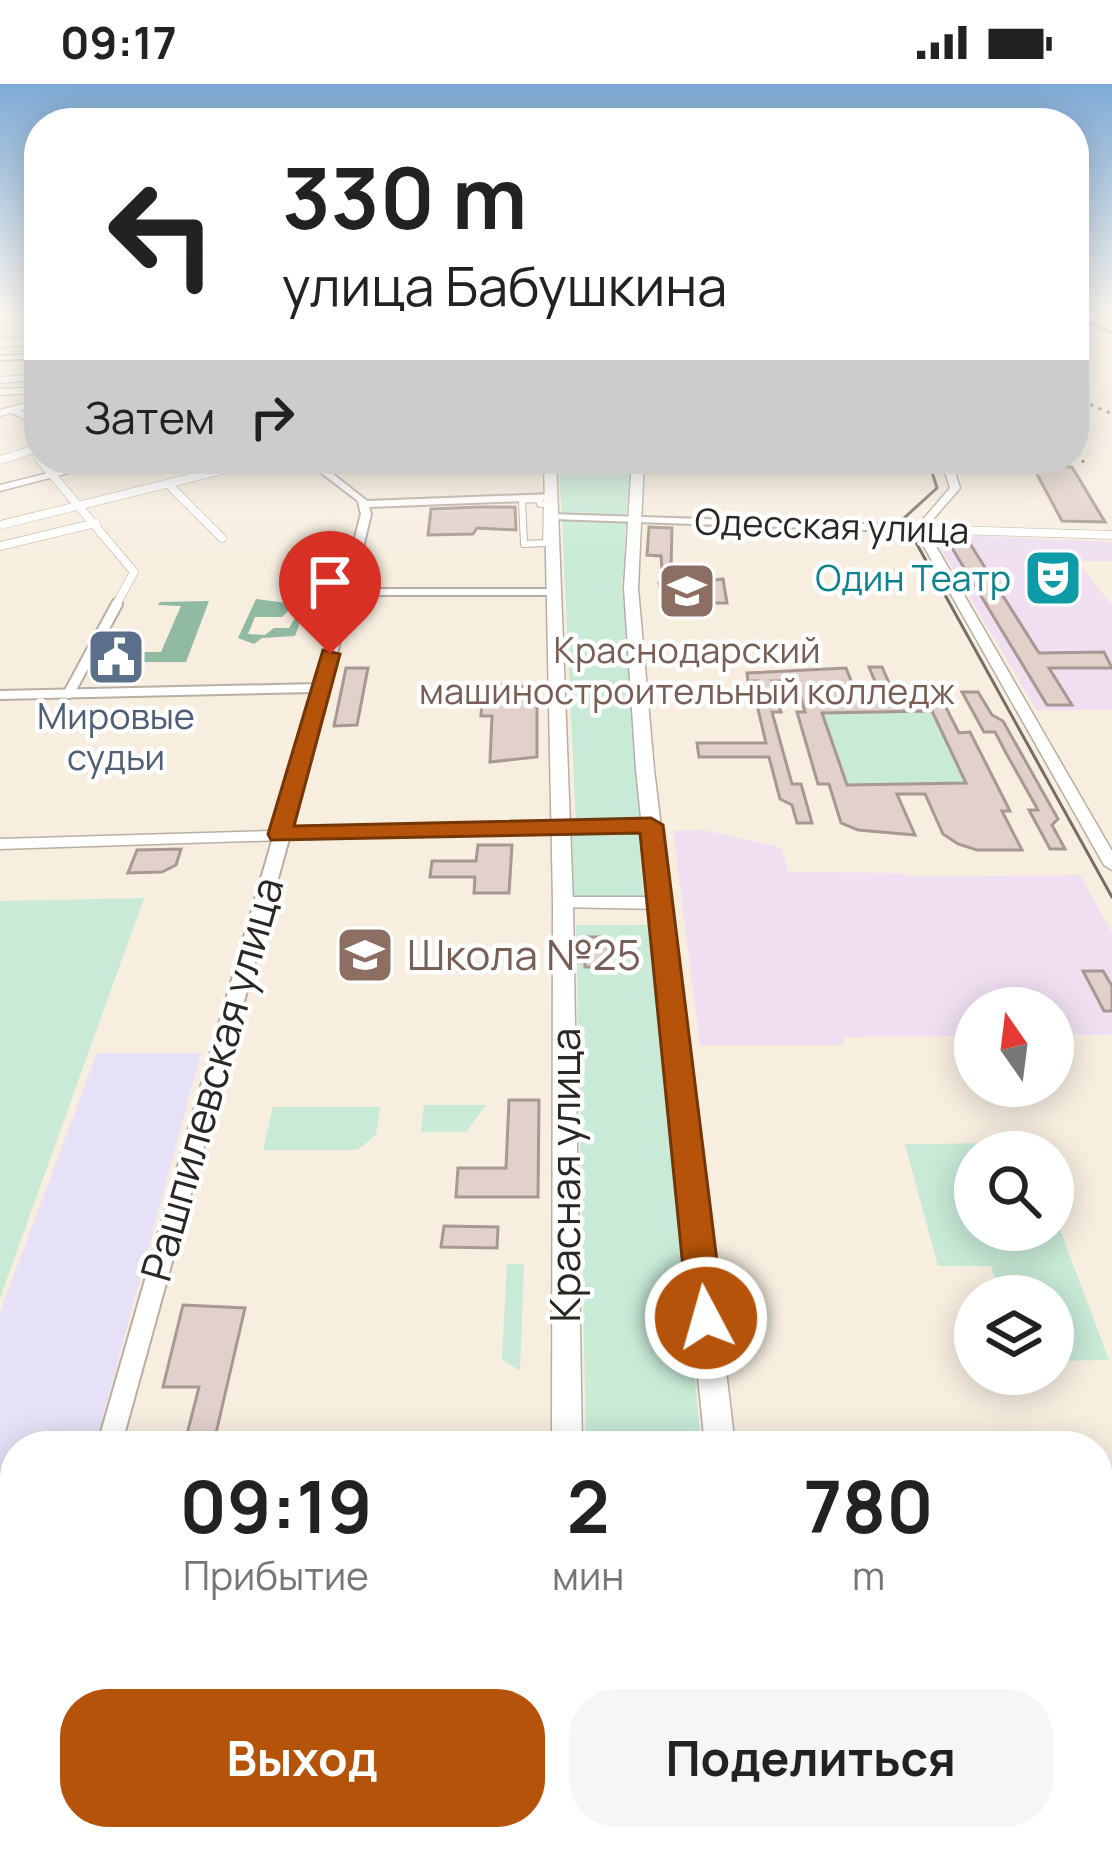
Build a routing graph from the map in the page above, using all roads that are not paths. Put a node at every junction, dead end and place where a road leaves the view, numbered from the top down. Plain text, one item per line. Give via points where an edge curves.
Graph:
1 (24, 406) edge
2 (12, 410) junction
3 (0, 413) edge
4 (24, 414) edge
5 (55, 474) joint
6 (208, 474) edge
7 (327, 474) edge
8 (551, 474) edge
9 (637, 474) edge
10 (951, 474) edge
11 (168, 484) junction
12 (0, 488) edge
13 (552, 497) junction
14 (521, 500) joint
15 (364, 504) junction
16 (79, 505) junction
17 (553, 516) junction
18 (633, 519) junction
19 (96, 523) junction
20 (0, 525) edge
21 (923, 529) junction
22 (1112, 535) edge
23 (222, 538) dead end
24 (0, 546) edge
25 (346, 592) junction
26 (555, 592) junction
27 (319, 688) junction
28 (69, 693) junction
29 (0, 695) edge
30 (651, 825) junction
31 (561, 828) junction
32 (280, 834) junction
33 (0, 844) edge
34 (1112, 863) edge
35 (660, 903) junction
36 (563, 904) junction
37 (113, 1431) edge
38 (567, 1431) edge
39 (718, 1431) edge

1 - 2 street
2 - 3 street
2 - 4 street
5 - 12 main road
5 - 16 street
6 - 11 street
7 - 15 street
8 - 13 main road, Красная улица
9 - 18 main road
10 - 21 main road via 955,488
11 - 16 street
11 - 23 street
13 - 15 street
13 - 17 main road, Красная улица
14 - 14 street via 524,544 546,543 547,504
15 - 25 street, Рашпилевская улица
16 - 19 street
16 - 20 street
17 - 18 street, Одесская улица
17 - 26 main road, Красная улица
18 - 21 street, Одесская улица
18 - 30 main road via 631,588
19 - 24 street
19 - 28 street via 134,572
21 - 22 street, Одесская улица
21 - 34 main road
25 - 26 street
25 - 27 street, Рашпилевская улица
26 - 31 main road, Красная улица
27 - 28 street
27 - 32 street, Рашпилевская улица
28 - 29 street
30 - 31 main road
30 - 35 main road
31 - 32 main road
31 - 36 main road, Красная улица
32 - 33 main road
32 - 37 street, Рашпилевская улица
35 - 36 main road
35 - 39 main road
36 - 38 main road, Красная улица

